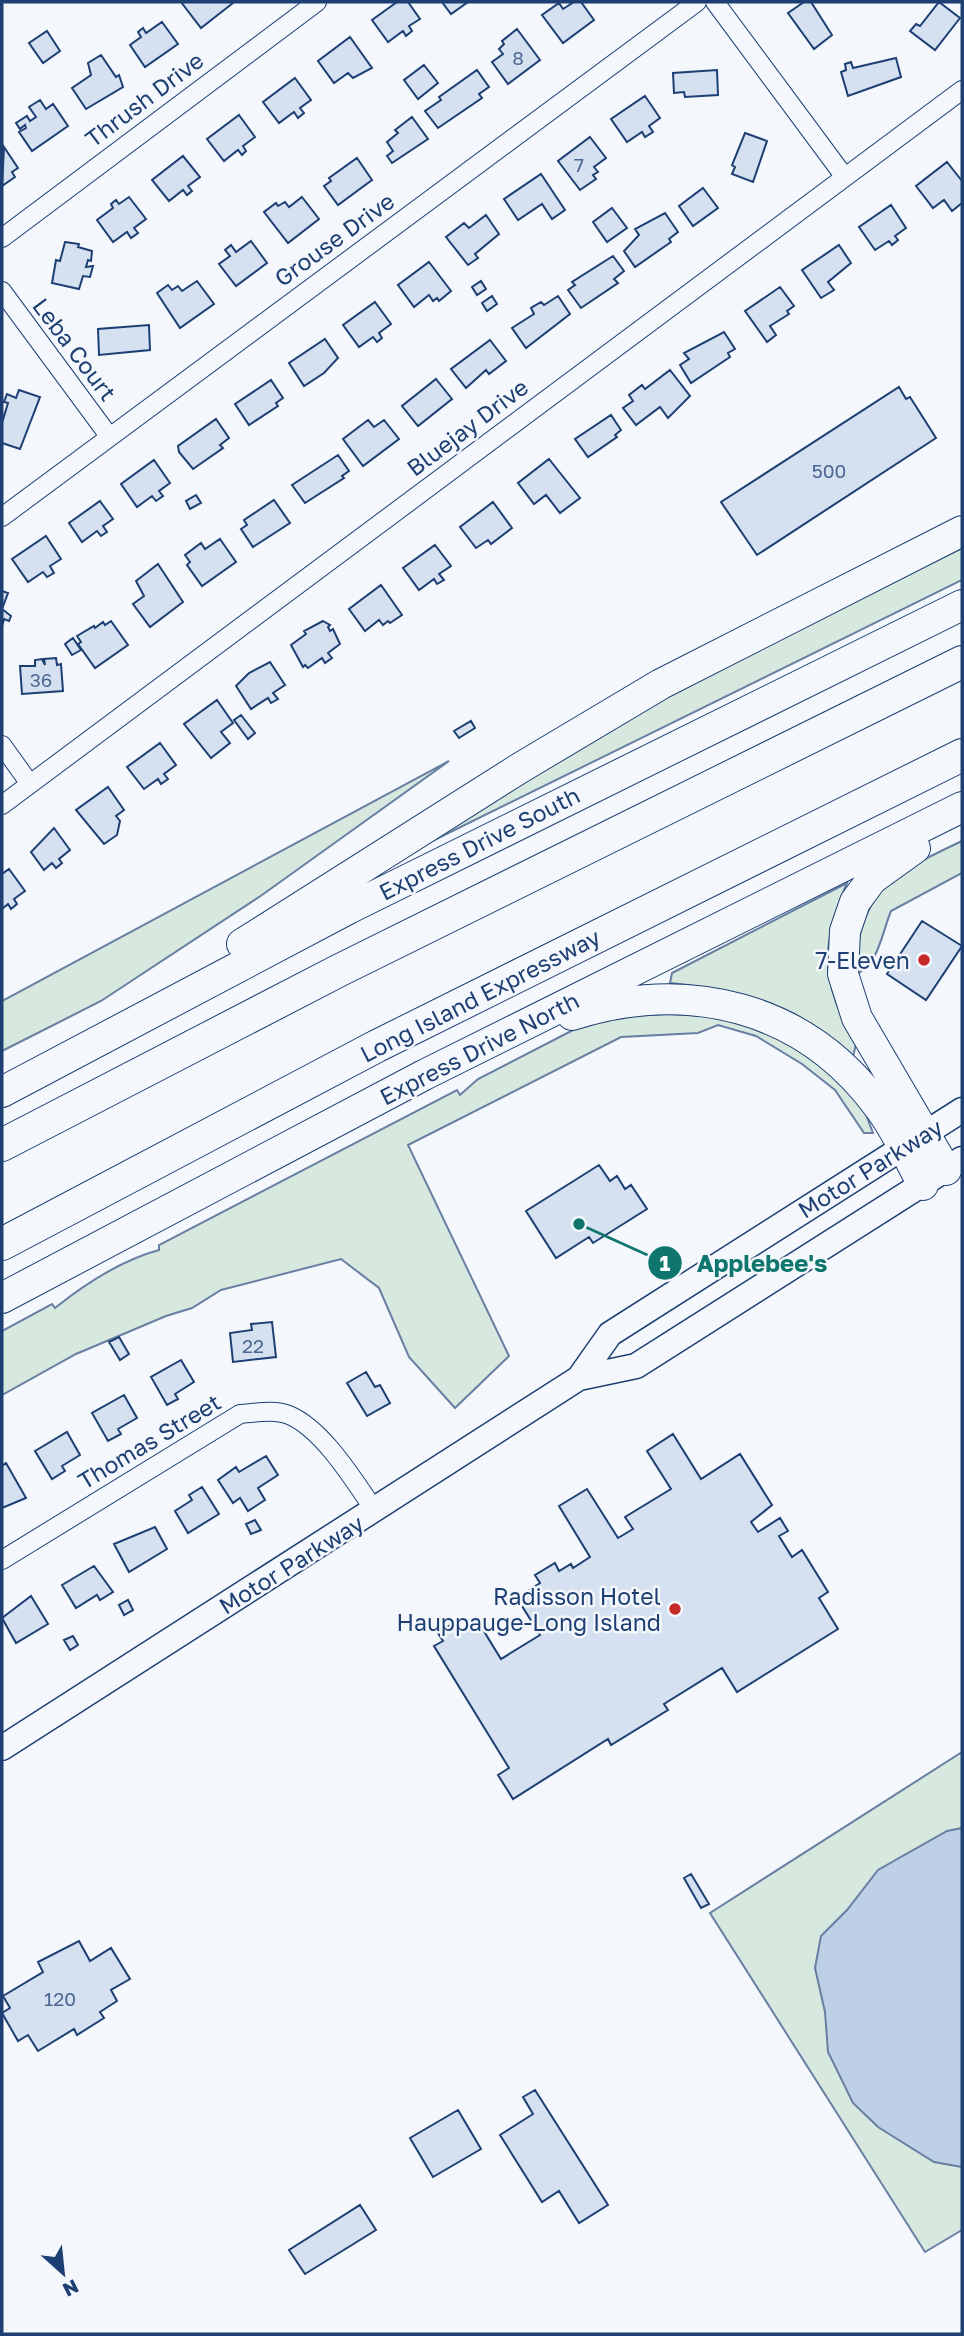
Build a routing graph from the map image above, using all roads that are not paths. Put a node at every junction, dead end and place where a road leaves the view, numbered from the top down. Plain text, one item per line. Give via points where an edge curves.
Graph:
1 (317, 2) edge
2 (697, 2) edge
3 (715, 2) edge
4 (962, 90) edge
5 (844, 176) junction
6 (2, 238) edge
7 (2, 291) edge
8 (109, 436) junction
9 (2, 517) edge
10 (962, 531) edge
11 (962, 605) edge
12 (962, 662) edge
13 (2, 745) edge
14 (962, 755) edge
15 (30, 784) junction
16 (2, 805) edge
17 (962, 807) edge
18 (962, 816) edge
19 (494, 1040) junction
20 (83, 1048) junction
21 (2, 1092) edge
22 (962, 1110) edge
23 (914, 1140) junction
24 (2, 1144) edge
25 (944, 1171) edge
26 (2, 1244) edge
27 (2, 1298) edge
28 (579, 1378) junction
29 (375, 1511) junction
30 (2, 1560) edge
31 (2, 1748) edge

1 - 6 street, Thrush Drive
2 - 8 street, Grouse Drive
3 - 5 street
4 - 5 street, Bluejay Drive
5 - 15 street, Bluejay Drive
7 - 8 street, Leba Court
8 - 9 street, Grouse Drive
10 - 20 highway via 710,658 568,738
11 - 20 highway, Express Drive South via 483,841
12 - 24 highway via 350,965
13 - 15 street
14 - 26 highway, Long Island Expressway via 390,1040
15 - 16 street, Bluejay Drive
17 - 19 highway, Express Drive North
18 - 23 highway via 872,878 850,915 844,945 843,974 850,1004
19 - 23 highway via 596,1007 633,1001 698,1000 747,1010 787,1026 825,1050
19 - 27 highway, Express Drive North
20 - 21 highway, Express Drive South
22 - 23 main road, Motor Parkway
23 - 25 highway
23 - 28 main road, Motor Parkway via 610,1334
25 - 28 main road, Motor Parkway via 636,1366
28 - 29 main road, Motor Parkway
29 - 30 street, Thomas Street via 315,1433 289,1415 240,1414
29 - 31 main road, Motor Parkway

